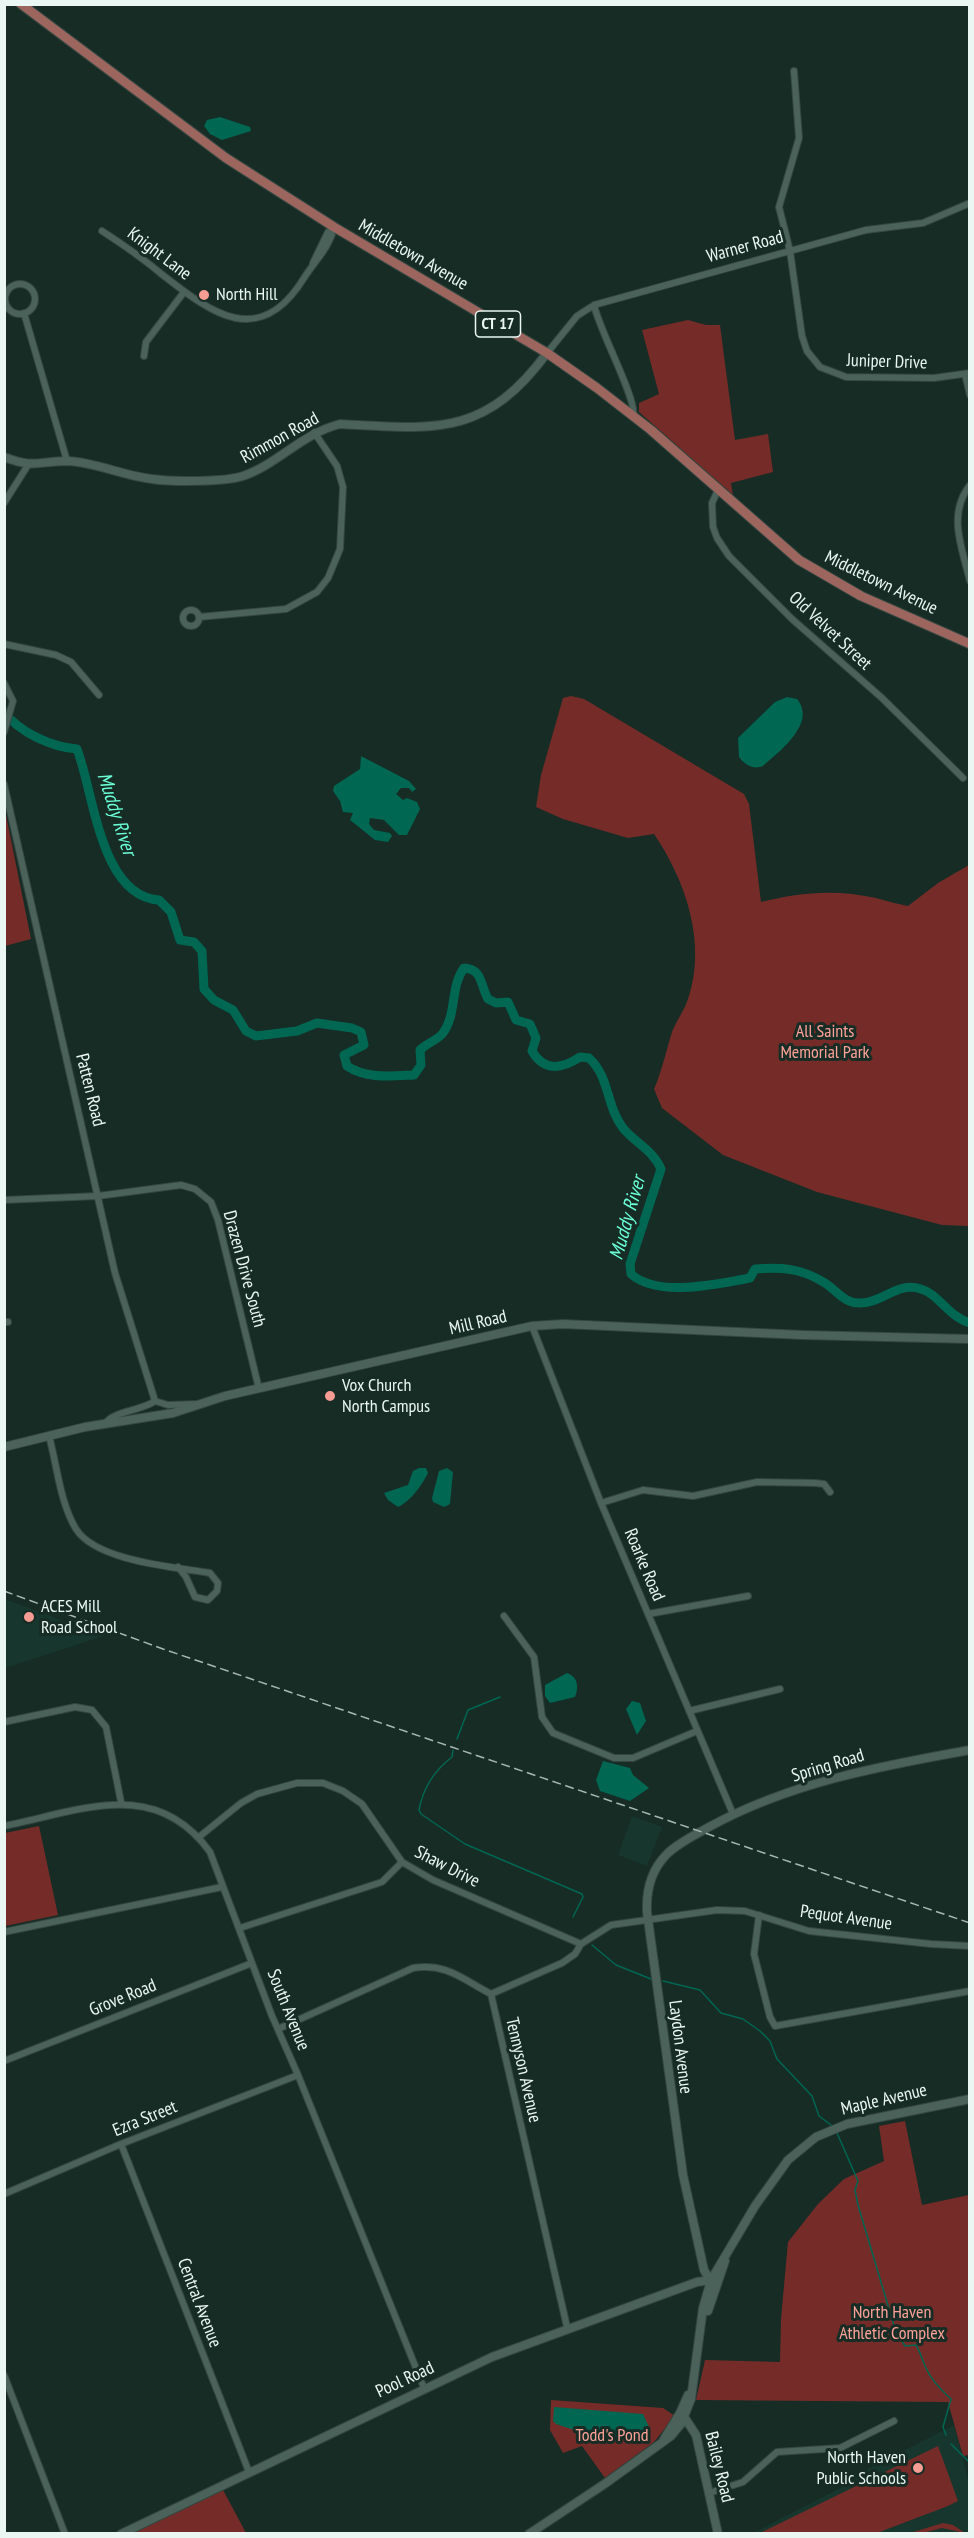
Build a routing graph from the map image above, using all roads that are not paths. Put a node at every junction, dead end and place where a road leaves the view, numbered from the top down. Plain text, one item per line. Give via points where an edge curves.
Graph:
1 (21, 4) edge
2 (794, 71) dead end
3 (969, 203) edge
4 (334, 227) junction
5 (102, 231) dead end
6 (790, 251) junction
7 (184, 292) junction
8 (594, 305) junction
9 (24, 313) junction
10 (547, 353) junction
11 (144, 356) dead end
12 (967, 373) edge
13 (969, 395) edge
14 (633, 415) junction
15 (314, 432) junction
16 (4, 457) edge
17 (67, 461) junction
18 (28, 465) junction
19 (969, 485) edge
20 (718, 490) junction
21 (4, 503) edge
22 (969, 581) edge
23 (199, 617) dead end
24 (4, 644) edge
25 (969, 644) edge
26 (4, 683) edge
27 (99, 695) dead end
28 (4, 732) edge
29 (963, 778) dead end
30 (4, 783) edge
31 (98, 1196) junction
32 (4, 1200) edge
33 (532, 1326) junction
34 (969, 1339) edge
35 (259, 1389) junction
36 (155, 1401) junction
37 (199, 1405) junction
38 (105, 1424) junction
39 (49, 1436) junction
40 (4, 1447) edge
41 (830, 1492) dead end
42 (601, 1503) junction
43 (177, 1567) junction
44 (748, 1596) dead end
45 (648, 1614) junction
46 (504, 1616) dead end
47 (780, 1689) dead end
48 (689, 1711) junction
49 (4, 1722) edge
50 (697, 1731) junction
51 (969, 1750) edge
52 (121, 1802) junction
53 (733, 1814) junction
54 (4, 1826) edge
55 (702, 1832) joint
56 (199, 1837) junction
57 (402, 1862) junction
58 (222, 1887) junction
59 (759, 1915) junction
60 (648, 1919) junction
61 (240, 1928) junction
62 (4, 1932) edge
63 (581, 1944) junction
64 (969, 1946) edge
65 (252, 1963) junction
66 (969, 1992) edge
67 (491, 1994) junction
68 (278, 2029) junction
69 (4, 2061) edge
70 (298, 2075) junction
71 (969, 2099) edge
72 (121, 2144) junction
73 (4, 2193) edge
74 (714, 2281) junction
75 (567, 2327) junction
76 (4, 2375) edge
77 (424, 2388) junction
78 (683, 2415) junction
79 (894, 2421) dead end
80 (249, 2472) junction
81 (709, 2493) junction
82 (65, 2534) edge
83 (121, 2534) edge
84 (528, 2534) edge
85 (718, 2534) edge

1 - 4 main road, Middletown Avenue / CT 17 via 203,142
2 - 6 street, Juniper Drive via 799,138 779,207
3 - 6 street, Warner Road via 923,222 866,230
4 - 7 street, Knight Lane via 319,258 286,301 270,312 251,319 234,318 214,313
4 - 10 main road, Middletown Avenue / CT 17
5 - 7 street, Knight Lane
6 - 8 street, Warner Road
6 - 12 street, Juniper Drive via 804,343 820,367 853,378 934,378
7 - 11 street via 146,342
8 - 10 street, Warner Road via 577,316
8 - 14 street via 633,402
9 - 9 street via 33,307 35,294 26,285 16,284 8,291 6,303 13,312
9 - 17 street
10 - 14 main road, Middletown Avenue / CT 17
10 - 15 street, Rimmon Road via 516,389 462,422 422,429 340,424
12 - 13 street
14 - 20 main road, Middletown Avenue / CT 17
15 - 17 street, Rimmon Road via 255,471 228,479 152,479
15 - 23 street via 337,466 343,487 340,549 328,578 317,592 286,609
16 - 18 street, Rimmon Road
17 - 18 street, Rimmon Road
18 - 21 street
19 - 22 street via 959,502 957,516
20 - 25 main road, Middletown Avenue / CT 17 via 779,544 829,579
20 - 29 street, Old Velvet Street via 712,503 713,527 729,556
24 - 27 street via 71,662
26 - 28 street via 13,700
30 - 31 street, Patten Road
31 - 32 street, Drazen Drive South
31 - 35 street, Drazen Drive South via 181,1185 195,1189 211,1202
31 - 36 street, Patten Road via 122,1298
33 - 34 street, Mill Road
33 - 35 street, Mill Road
33 - 42 street, Roarke Road
35 - 37 street, Mill Road
36 - 37 street
36 - 38 street via 140,1410 110,1418
37 - 38 street, Mill Road
38 - 39 street, Mill Road
39 - 40 street, Mill Road
39 - 43 street via 68,1512 84,1539 111,1554
41 - 42 street via 824,1484 757,1482 693,1496 643,1490
42 - 45 street, Roarke Road
43 - 43 street via 210,1573 218,1583 217,1591 208,1600 195,1597
44 - 45 street
45 - 48 street, Roarke Road
46 - 50 street via 534,1657 542,1717 553,1733 614,1758 633,1758
47 - 48 street
48 - 50 street, Roarke Road
49 - 52 street via 75,1707 92,1710 106,1727
50 - 53 street, Roarke Road
51 - 53 street, Spring Road via 859,1770
52 - 54 street, South Avenue
52 - 56 street, South Avenue via 172,1816
53 - 55 street, Spring Road
55 - 60 street, Laydon Avenue via 673,1849 655,1870 647,1893
56 - 57 street, Shaw Drive via 257,1794 297,1783 323,1783 362,1804
56 - 58 street, South Avenue via 210,1852
57 - 61 street via 382,1882
57 - 63 street, Shaw Drive via 433,1880
58 - 61 street, South Avenue
58 - 62 street
59 - 60 street, Pequot Avenue via 728,1909
59 - 64 street, Pequot Avenue via 808,1931
59 - 66 street via 754,1954 770,2017 776,2026
60 - 63 street via 611,1925
60 - 74 street, Laydon Avenue via 683,2175 704,2270
61 - 65 street, South Avenue
63 - 67 street via 562,1963
65 - 68 street, South Avenue
65 - 69 street, Grove Road
67 - 68 street via 446,1968 413,1968
67 - 75 street, Tennyson Avenue
68 - 70 street, South Avenue
70 - 72 street, Ezra Street
70 - 77 street, South Avenue
71 - 74 main road, Maple Avenue via 847,2124 810,2142 776,2174
72 - 73 street, Ezra Street
72 - 80 street, Central Avenue
74 - 75 street, Pool Road via 697,2282
74 - 78 main road, Maple Avenue via 704,2306
75 - 77 street, Pool Road
76 - 82 street
77 - 80 street, Pool Road
78 - 81 main road, Bailey Road via 696,2435
78 - 84 main road, Maple Avenue via 664,2439
79 - 81 street via 840,2448 777,2452 743,2482
80 - 83 street, Pool Road
81 - 85 main road, Bailey Road

